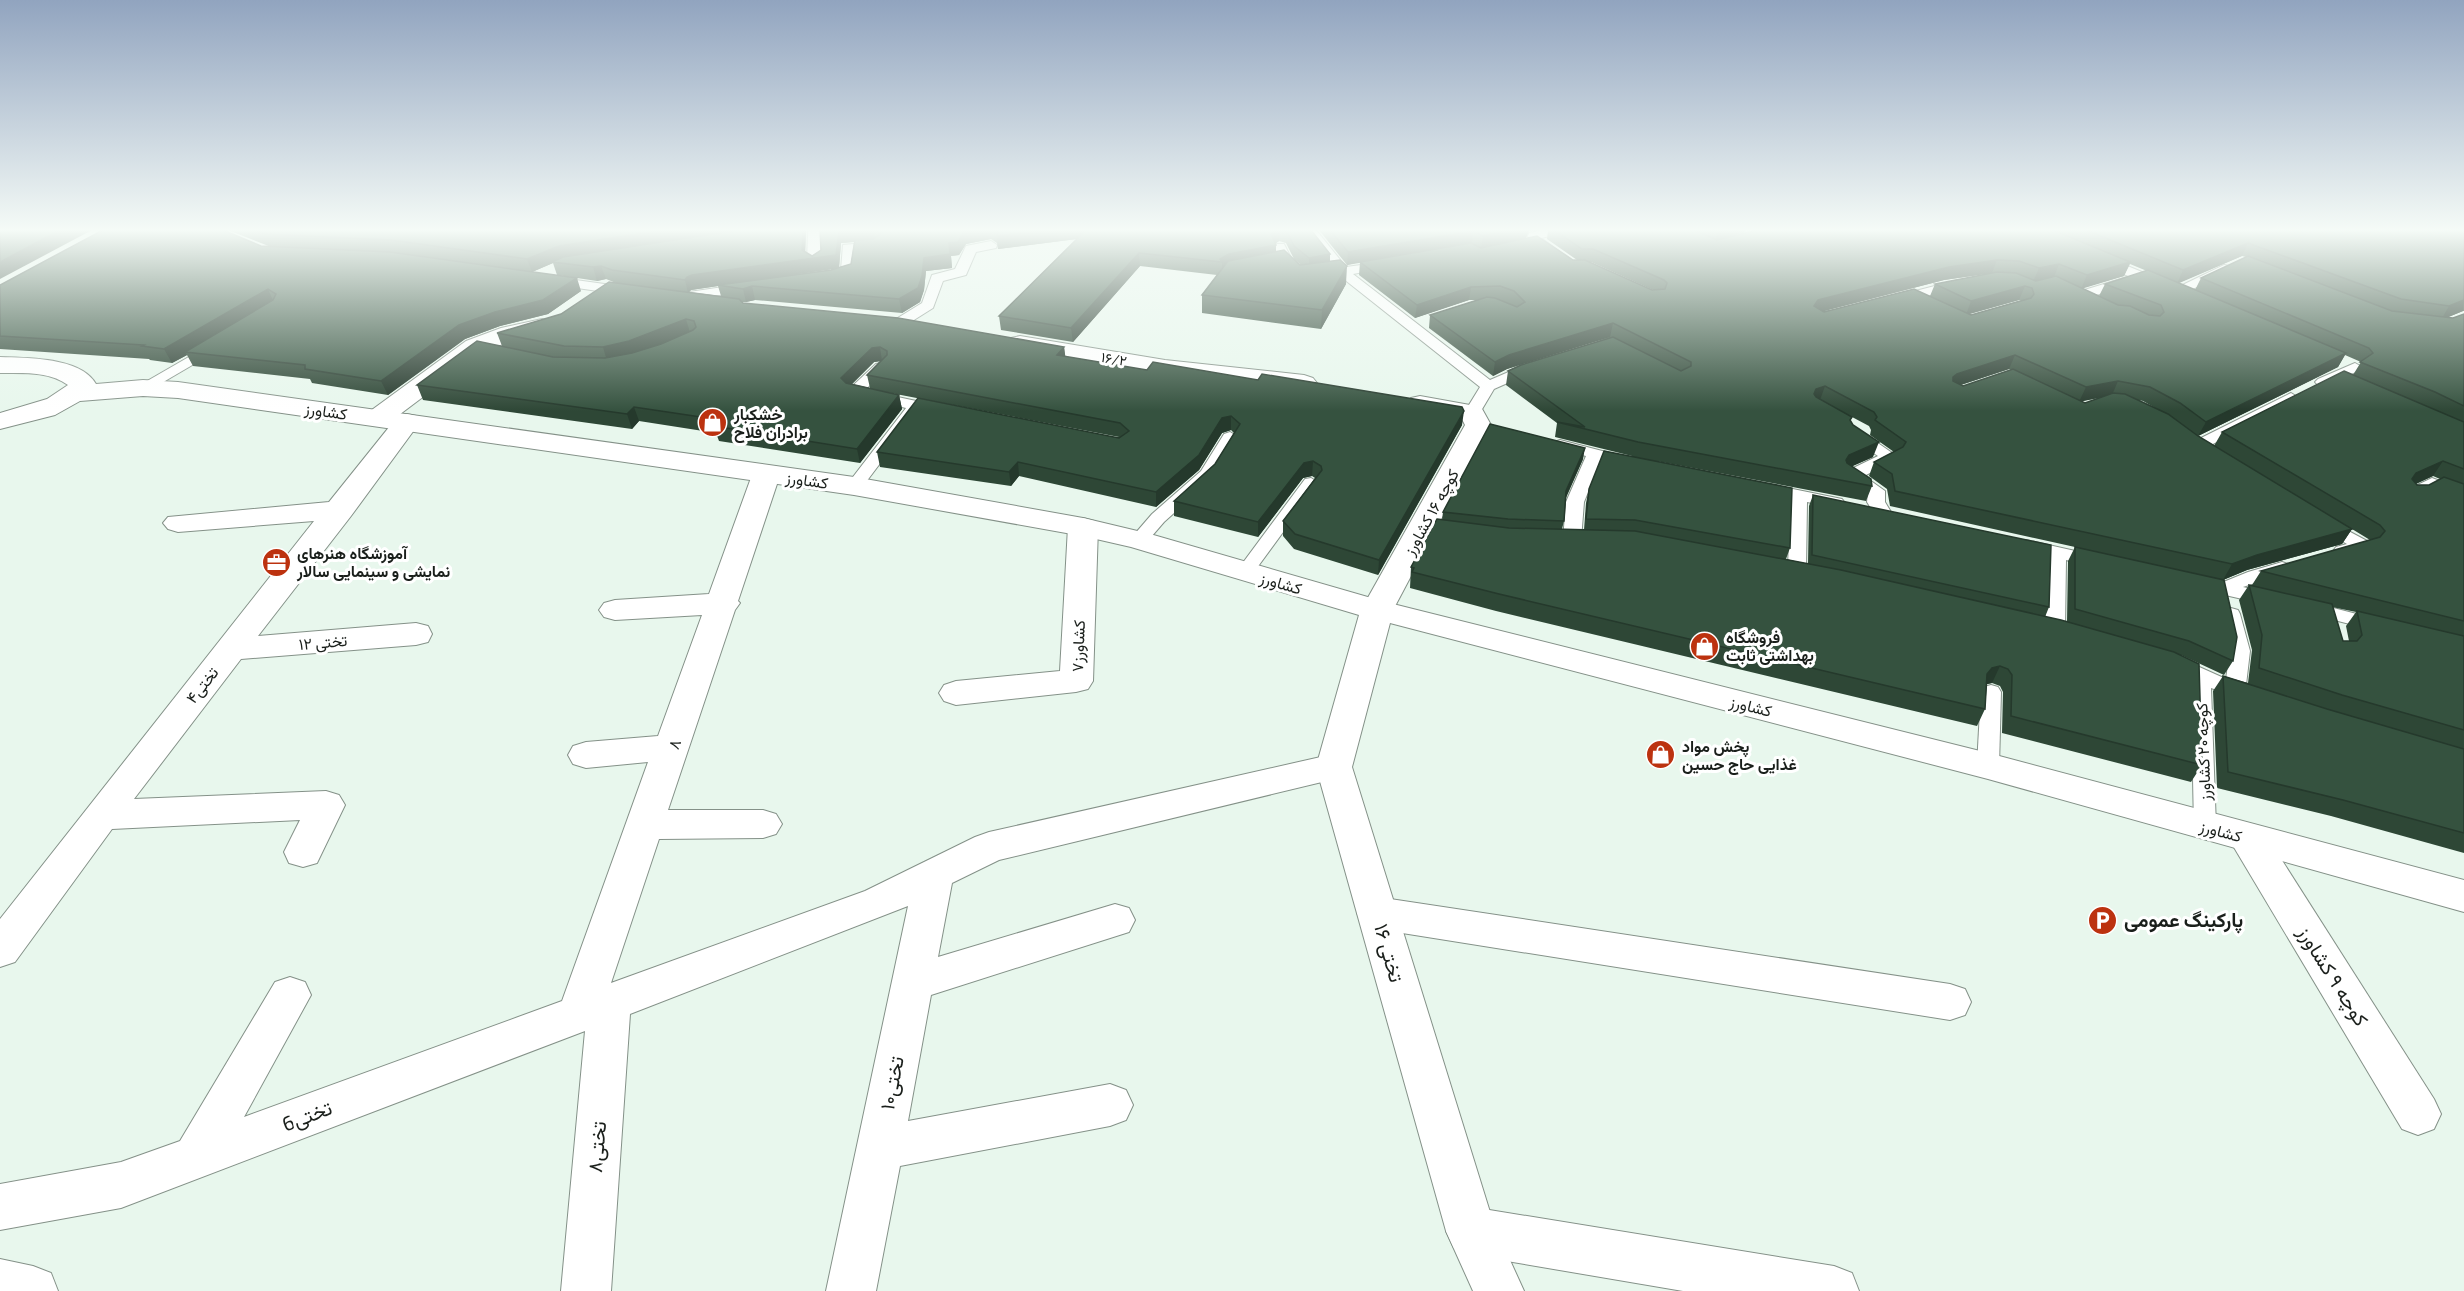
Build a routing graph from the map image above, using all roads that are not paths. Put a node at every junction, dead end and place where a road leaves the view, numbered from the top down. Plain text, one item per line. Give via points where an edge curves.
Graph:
1 (602, 290) edge
2 (624, 290) edge
3 (729, 290) edge
4 (933, 290) edge
5 (1367, 290) edge
6 (1935, 290) edge
7 (2068, 290) edge
8 (2098, 290) edge
9 (2177, 291) edge
10 (638, 292) edge
11 (1912, 296) junction
12 (2080, 296) junction
13 (2198, 300) edge
14 (1881, 304) edge
15 (2098, 304) edge
16 (729, 305) edge
17 (1933, 306) edge
18 (1433, 320) edge
19 (890, 321) joint
20 (1413, 326) junction
21 (935, 328) edge
22 (993, 338) edge
23 (225, 339) edge
24 (2334, 358) edge
25 (1542, 364) edge
26 (0, 365) edge
27 (881, 367) edge
28 (2334, 377) junction
29 (1488, 386) junction
30 (2355, 386) edge
31 (1327, 387) edge
32 (143, 388) junction
33 (76, 394) junction
34 (1394, 399) edge
35 (393, 420) junction
36 (0, 421) edge
37 (1845, 422) edge
38 (1483, 423) junction
39 (2183, 434) edge
40 (1230, 437) edge
41 (1542, 441) edge
42 (2197, 446) junction
43 (1595, 454) junction
44 (2223, 463) edge
45 (1644, 466) edge
46 (766, 474) junction
47 (1311, 483) edge
48 (854, 486) junction
49 (1754, 487) edge
50 (2413, 494) edge
51 (1799, 495) junction
52 (2464, 496) edge
53 (341, 510) junction
54 (2306, 512) edge
55 (178, 523) dead end
56 (1083, 527) junction
57 (1550, 539) edge
58 (1139, 540) junction
59 (1572, 540) junction
60 (1596, 540) edge
61 (2010, 541) edge
62 (2057, 552) junction
63 (2330, 555) edge
64 (2113, 564) edge
65 (2297, 564) edge
66 (1777, 566) edge
67 (1797, 570) junction
68 (1245, 572) junction
69 (1816, 574) edge
70 (2179, 579) edge
71 (2225, 588) junction
72 (724, 603) junction
73 (615, 610) dead end
74 (1377, 610) junction
75 (2032, 624) edge
76 (2055, 629) junction
77 (2397, 630) edge
78 (416, 634) dead end
79 (2075, 634) edge
80 (230, 649) junction
81 (2163, 659) edge
82 (2201, 677) junction
83 (2235, 689) junction
84 (956, 693) dead end
85 (1991, 693) dead end
86 (2268, 700) edge
87 (673, 747) junction
88 (586, 755) dead end
89 (1988, 766) junction
90 (1334, 767) junction
91 (101, 815) junction
92 (762, 824) dead end
93 (646, 825) junction
94 (2205, 827) junction
95 (2248, 838) junction
96 (303, 852) dead end
97 (934, 875) junction
98 (2459, 900) edge
99 (1377, 913) junction
100 (1115, 920) dead end
101 (0, 950) edge
102 (912, 983) junction
103 (290, 995) dead end
104 (1950, 1002) dead end
105 (594, 1008) junction
106 (1110, 1105) dead end
107 (2418, 1114) dead end
108 (879, 1148) junction
109 (196, 1157) junction
110 (0, 1207) edge
111 (1471, 1231) junction
112 (0, 1284) edge
113 (33, 1291) edge
114 (586, 1291) edge
115 (851, 1291) edge
116 (1499, 1291) edge
117 (1834, 1291) edge

1 - 35 street, تختی۴ via 540,327 510,333
2 - 10 lane
3 - 16 lane via 677,297
4 - 19 lane via 928,305
5 - 20 lane
6 - 11 lane
7 - 12 lane
8 - 12 lane
9 - 13 lane
11 - 14 lane
11 - 17 lane
12 - 15 lane
18 - 20 lane
19 - 21 street
20 - 29 lane
22 - 31 street, ۱۶/۲ via 1165,368
23 - 32 lane
24 - 28 lane via 2355,367
25 - 29 lane
26 - 33 street via 58,370 83,384
27 - 48 lane via 854,392 921,406
28 - 30 lane
28 - 42 lane
29 - 38 lane
32 - 33 street, کشاورز
32 - 35 street, کشاورز
33 - 36 street, کشاورز via 58,404
34 - 38 street
35 - 46 street, کشاورز
35 - 53 street, تختی۴
37 - 51 lane via 1862,432 1855,435 1890,457 1851,476 1876,491 1876,502 1888,514
38 - 74 street, کوچه ۱۶ کشاورز via 1434,528
39 - 42 lane
40 - 58 lane via 1207,474
41 - 43 lane
42 - 44 lane
43 - 45 lane
43 - 59 lane via 1575,502
46 - 48 street, کشاورز
46 - 72 street, ۸
47 - 68 lane
48 - 56 street, کشاورز
49 - 51 lane
50 - 52 lane via 2432,483
51 - 67 lane
53 - 55 street
53 - 80 street, تختی۴
54 - 63 lane via 2363,546
56 - 58 street, کشاورز
56 - 84 street, ۷کشاورز via 1076,681
57 - 59 lane
58 - 68 street, کشاورز
59 - 60 lane
61 - 62 lane
62 - 64 lane
62 - 76 lane
65 - 71 lane
66 - 67 lane
67 - 69 lane
68 - 74 street, کشاورز
70 - 71 lane
71 - 77 lane via 2333,622
71 - 83 lane via 2240,651
72 - 73 street
72 - 87 street, ۸
74 - 89 street, کشاورز
74 - 90 street
75 - 76 lane
76 - 79 lane
78 - 80 street, ۱۲ تختی
80 - 91 street, تختی۴
81 - 82 lane
82 - 83 lane
82 - 94 lane, کوچه ۲۰ کشاورز
83 - 86 lane
85 - 89 lane
87 - 88 street
87 - 93 street, ۸
89 - 94 street, کشاورز
90 - 97 street, 6تختی via 989,847
90 - 99 street, تختی ۱۶
91 - 96 street via 326,805
91 - 101 street, تختی۴
92 - 93 street
93 - 105 street, ۸
94 - 95 street, کشاورز
95 - 98 street, کشاورز
95 - 107 street, کوچه ۹ کشاورز
97 - 102 street, تختی۱۰
97 - 105 street, 6تختی via 879,902
99 - 104 street
99 - 111 street, تختی ۱۶
100 - 102 street
102 - 108 street, تختی۱۰
103 - 109 street
105 - 109 street, 6تختی
105 - 114 street, تختی۸
106 - 108 street
108 - 115 street, تختی۱۰
109 - 110 street, 6تختی via 121,1185
111 - 116 street, تختی ۱۶
111 - 117 street
112 - 113 street

